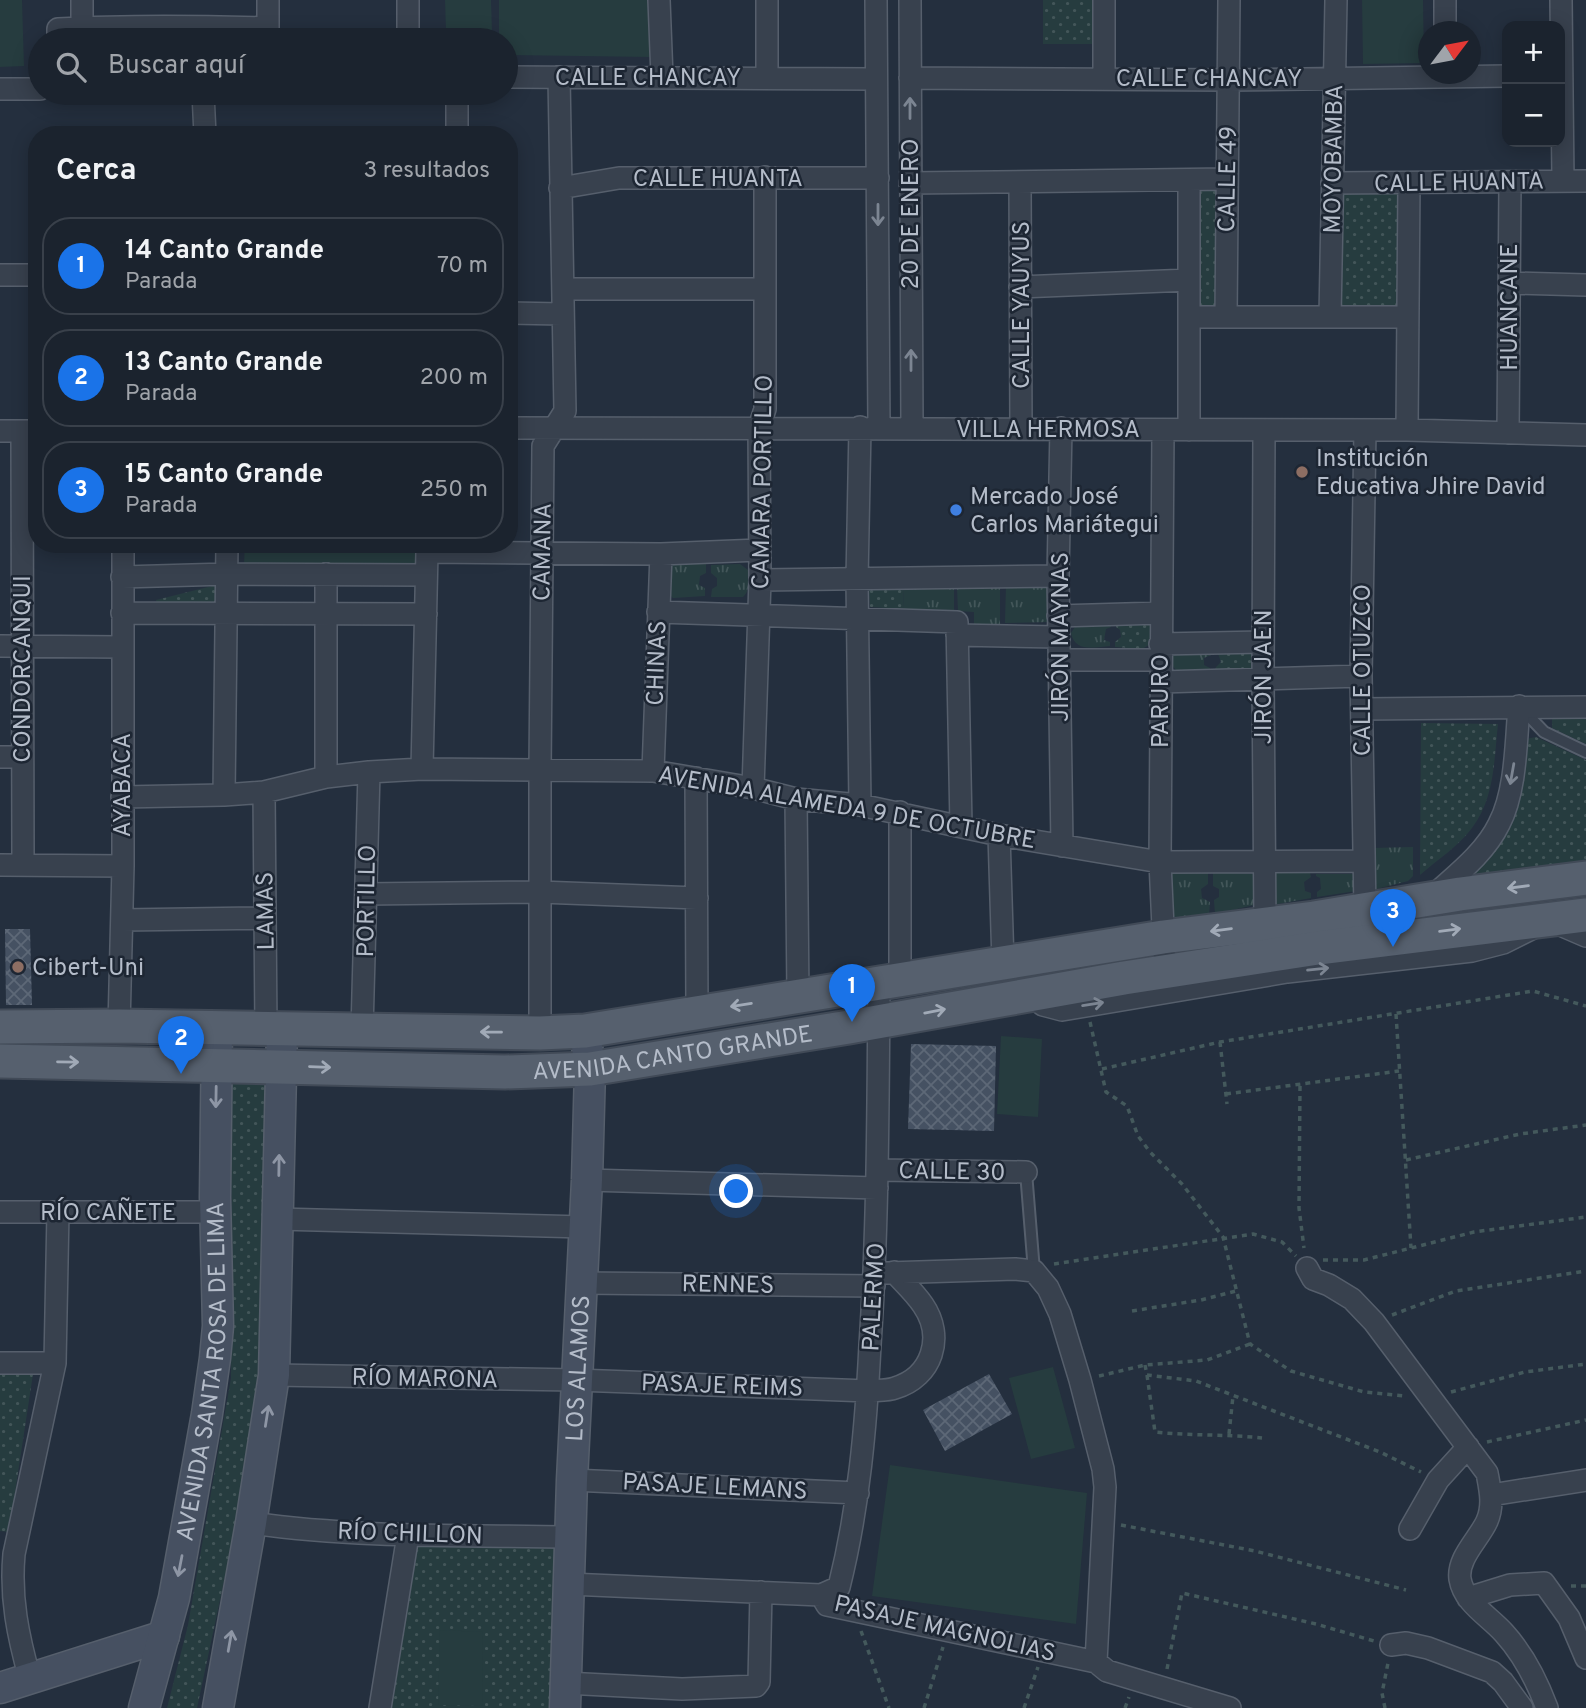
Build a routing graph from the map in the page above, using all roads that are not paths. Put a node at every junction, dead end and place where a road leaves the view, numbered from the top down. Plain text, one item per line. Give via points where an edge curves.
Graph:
1 (82, 0) edge
2 (268, 0) edge
3 (408, 0) edge
4 (659, 0) edge
5 (767, 0) edge
6 (876, 0) edge
7 (910, 0) edge
8 (1104, 0) edge
9 (1228, 0) edge
10 (1336, 0) edge
11 (1445, 0) edge
12 (1561, 0) edge
13 (1445, 21) edge
14 (1561, 21) edge
15 (82, 28) edge
16 (268, 28) edge
17 (408, 28) edge
18 (1418, 76) edge
19 (1481, 76) edge
20 (1502, 76) edge
21 (518, 77) edge
22 (559, 77) junction
23 (662, 77) junction
24 (767, 77) junction
25 (910, 78) junction
26 (1104, 78) junction
27 (1335, 78) junction
28 (875, 79) junction
29 (1229, 80) junction
30 (1561, 84) edge
31 (0, 89) edge
32 (28, 89) edge
33 (204, 105) edge
34 (457, 105) edge
35 (205, 126) edge
36 (457, 126) edge
37 (765, 177) junction
38 (877, 178) junction
39 (1227, 179) junction
40 (1189, 181) junction
41 (1563, 181) junction
42 (1586, 181) edge
43 (1020, 182) junction
44 (1510, 182) junction
45 (910, 183) junction
46 (1332, 183) junction
47 (1409, 183) junction
48 (560, 188) junction
49 (0, 275) edge
50 (28, 275) edge
51 (1189, 280) junction
52 (1510, 283) junction
53 (1586, 285) edge
54 (1020, 287) junction
55 (563, 289) junction
56 (765, 289) junction
57 (518, 313) edge
58 (562, 314) junction
59 (1226, 316) junction
60 (1189, 317) junction
61 (1330, 317) junction
62 (1407, 317) junction
63 (759, 427) junction
64 (518, 428) edge
65 (554, 428) junction
66 (869, 428) junction
67 (912, 428) junction
68 (1021, 428) junction
69 (1061, 428) junction
70 (0, 430) edge
71 (1163, 430) junction
72 (1189, 430) junction
73 (1365, 430) junction
74 (1407, 430) junction
75 (28, 431) edge
76 (1264, 431) junction
77 (1508, 433) junction
78 (1586, 435) edge
79 (28, 462) edge
80 (759, 551) junction
81 (123, 553) edge
82 (227, 553) edge
83 (427, 553) edge
84 (518, 553) edge
85 (542, 553) junction
86 (661, 554) junction
87 (227, 574) junction
88 (326, 574) junction
89 (426, 575) junction
90 (1058, 576) junction
91 (122, 577) junction
92 (760, 580) junction
93 (858, 580) junction
94 (657, 612) junction
95 (122, 613) junction
96 (226, 613) junction
97 (1160, 613) junction
98 (325, 614) junction
99 (426, 614) junction
100 (758, 615) junction
101 (858, 618) junction
102 (1059, 626) junction
103 (957, 635) junction
104 (1263, 642) junction
105 (0, 646) edge
106 (22, 647) junction
107 (121, 647) junction
108 (1160, 652) junction
109 (1059, 660) junction
110 (1361, 676) junction
111 (1263, 680) junction
112 (1161, 682) junction
113 (1519, 706) junction
114 (1586, 707) edge
115 (1362, 709) junction
116 (1586, 752) edge
117 (0, 757) edge
118 (22, 757) junction
119 (422, 769) junction
120 (540, 770) junction
121 (653, 771) junction
122 (369, 772) junction
123 (326, 777) junction
124 (696, 778) junction
125 (753, 788) junction
126 (264, 792) junction
127 (224, 795) junction
128 (122, 797) junction
129 (796, 799) junction
130 (860, 804) junction
131 (900, 813) junction
132 (961, 826) junction
133 (999, 835) junction
134 (1062, 846) junction
135 (1263, 861) junction
136 (1363, 861) junction
137 (1160, 862) junction
138 (0, 865) edge
139 (23, 865) junction
140 (123, 866) junction
141 (1586, 878) edge
142 (540, 892) junction
143 (366, 894) junction
144 (697, 898) junction
145 (1427, 901) junction
146 (1365, 910) junction
147 (1586, 915) edge
148 (265, 918) junction
149 (122, 920) junction
150 (1549, 920) junction
151 (1265, 924) junction
152 (1586, 936) edge
153 (1163, 937) junction
154 (1003, 963) junction
155 (1165, 971) junction
156 (890, 983) junction
157 (1030, 994) junction
158 (798, 996) junction
159 (697, 1012) junction
160 (878, 1021) junction
161 (120, 1026) junction
162 (0, 1027) edge
163 (217, 1029) junction
164 (274, 1029) junction
165 (362, 1030) junction
166 (585, 1031) junction
167 (540, 1033) junction
168 (0, 1061) edge
169 (217, 1064) junction
170 (281, 1066) junction
171 (590, 1069) junction
172 (1026, 1172) joint
173 (877, 1179) junction
174 (587, 1181) junction
175 (0, 1212) edge
176 (58, 1212) junction
177 (215, 1212) junction
178 (278, 1219) junction
179 (584, 1227) junction
180 (1307, 1268) road end
181 (1034, 1271) junction
182 (881, 1277) junction
183 (581, 1283) junction
184 (0, 1363) edge
185 (55, 1363) junction
186 (274, 1375) junction
187 (576, 1380) junction
188 (868, 1391) junction
189 (1468, 1447) junction
190 (572, 1480) junction
191 (1586, 1480) edge
192 (858, 1493) junction
193 (1491, 1495) junction
194 (251, 1523) junction
195 (1410, 1529) dead end
196 (408, 1535) junction
197 (570, 1537) junction
198 (7, 1553) edge
199 (569, 1584) junction
200 (761, 1592) junction
201 (821, 1595) junction
202 (1468, 1598) junction
203 (164, 1636) junction
204 (1391, 1646) road end
205 (1586, 1658) edge
206 (1096, 1662) junction
207 (30, 1679) junction
208 (0, 1688) edge
209 (565, 1695) edge
210 (682, 1698) edge
211 (144, 1708) edge
212 (218, 1708) edge
213 (380, 1708) edge
214 (1230, 1708) edge
215 (1522, 1708) edge
216 (1547, 1708) edge

1 - 15 street
2 - 16 street
3 - 17 street
4 - 23 street
5 - 24 street
6 - 28 street, 20 DE ENERO
7 - 25 street, 20 DE ENERO
8 - 26 street
9 - 29 street, CALLE 49
10 - 27 street, MOYOBAMBA
11 - 13 street
12 - 14 street
18 - 27 street, CALLE CHANCAY
19 - 20 street, CALLE CHANCAY
21 - 22 street, CALLE CHANCAY
22 - 23 street, CALLE CHANCAY
22 - 48 street, CAMANA
23 - 24 street, CALLE CHANCAY
24 - 28 street, CALLE CHANCAY
25 - 26 street, CALLE CHANCAY
45 -> 25 street, 20 DE ENERO
26 - 29 street, CALLE CHANCAY
27 - 29 street, CALLE CHANCAY
27 - 46 street, MOYOBAMBA
28 - 38 street, 20 DE ENERO
29 - 39 street, CALLE 49
30 - 41 street
31 - 32 street
33 - 35 street
34 - 36 street
37 - 38 street, CALLE HUANTA
37 - 48 street, CALLE HUANTA via 619,178
37 - 56 street, CAMARA PORTILLO
38 -> 66 street, 20 DE ENERO
39 - 40 street
39 - 59 street, CALLE 49
40 - 43 street
40 - 51 street
41 - 42 street, CALLE HUANTA
41 - 44 street, CALLE HUANTA
43 - 45 street
43 - 54 street, CALLE YAUYUS
44 - 47 street, CALLE HUANTA
44 - 52 street, HUANCANE
67 -> 45 street, 20 DE ENERO
46 - 47 street, CALLE HUANTA
46 - 61 street, MOYOBAMBA
47 - 62 street
48 - 55 street, CAMANA
49 - 50 street
51 - 54 street
51 - 60 street
52 - 53 street
52 - 77 street, HUANCANE
54 - 68 street, CALLE YAUYUS
55 - 56 street
55 - 58 street, CAMANA
56 - 63 street, CAMARA PORTILLO via 765,409
57 - 58 street
58 - 65 street, CAMANA via 565,411
59 - 60 street
59 - 61 street
60 - 72 street
61 - 62 street
62 - 74 street
63 - 65 street, VILLA HERMOSA
63 - 66 street, VILLA HERMOSA
63 - 80 street, CAMARA PORTILLO
64 - 65 street, VILLA HERMOSA
65 - 85 street, CAMANA via 543,446
66 - 67 street, VILLA HERMOSA
66 - 93 street, 20 DE ENERO
67 - 68 street, VILLA HERMOSA
68 - 69 street, VILLA HERMOSA
69 - 71 street, VILLA HERMOSA
69 - 90 street, JIRÓN MAYNAS
70 - 75 street
71 - 72 street, VILLA HERMOSA
71 - 97 street, PARURO
72 - 76 street, VILLA HERMOSA
73 - 74 street, VILLA HERMOSA
73 - 76 street, VILLA HERMOSA
73 - 110 street, CALLE OTUZCO
74 - 77 street, VILLA HERMOSA
76 - 104 street, JIRÓN JAEN
77 - 78 street, VILLA HERMOSA
79 - 106 street, CONDORCANQUI
80 - 86 street
80 - 92 street, CAMARA PORTILLO
81 - 91 street, AYABACA
82 - 87 street
83 - 89 street
84 - 85 street
85 - 86 street
85 - 120 street, CAMANA
86 - 94 street, CHINAS
87 - 88 street
87 - 91 street
87 - 96 street
88 - 89 street
88 - 98 street
89 - 99 street
90 - 93 street
90 - 102 street, JIRÓN MAYNAS
91 - 95 street, AYABACA
92 - 93 street
92 - 100 street, CAMARA PORTILLO
93 - 101 street, 20 DE ENERO
94 - 100 street
94 - 121 street, CHINAS
95 - 96 street
95 - 107 street, AYABACA
96 - 98 street
96 - 127 street
97 - 102 street
97 - 108 street, PARURO
98 - 99 street
98 - 123 street
99 - 119 street
100 - 101 street
100 - 125 street, CAMARA PORTILLO
101 - 103 street via 957,622
101 - 130 street, 20 DE ENERO
102 - 103 street
102 - 109 street, JIRÓN MAYNAS
103 - 132 street
104 - 108 street
104 - 111 street, JIRÓN JAEN
105 - 106 street
106 - 107 street
106 - 118 street, CONDORCANQUI
107 - 128 street, AYABACA
108 - 109 street
108 - 112 street, PARURO
109 - 134 street, JIRÓN MAYNAS
110 - 111 street
110 - 115 street, CALLE OTUZCO
111 - 112 street
111 - 135 street, JIRÓN JAEN
112 - 137 street, PARURO
113 - 114 street
113 - 115 street
113 - 116 lane via 1544,732
113 -> 145 street via 1514,761 1499,824 1463,869
115 - 136 street, CALLE OTUZCO
117 - 118 street
118 - 139 street, CONDORCANQUI
119 - 120 street, AVENIDA ALAMEDA 9 DE OCTUBRE
119 - 122 street, AVENIDA ALAMEDA 9 DE OCTUBRE
120 - 121 street, AVENIDA ALAMEDA 9 DE OCTUBRE
120 - 142 street, CAMANA
121 - 124 street, AVENIDA ALAMEDA 9 DE OCTUBRE
122 - 123 street, AVENIDA ALAMEDA 9 DE OCTUBRE
122 - 143 street, PORTILLO
123 - 126 street, AVENIDA ALAMEDA 9 DE OCTUBRE
124 - 125 street, AVENIDA ALAMEDA 9 DE OCTUBRE
124 - 144 street
125 - 129 street, AVENIDA ALAMEDA 9 DE OCTUBRE
126 - 127 street, AVENIDA ALAMEDA 9 DE OCTUBRE
126 - 148 street, LAMAS
127 - 128 street, AVENIDA ALAMEDA 9 DE OCTUBRE
128 - 140 street, AYABACA
129 - 130 street, AVENIDA ALAMEDA 9 DE OCTUBRE
129 - 158 street
130 - 131 street, AVENIDA ALAMEDA 9 DE OCTUBRE
131 - 132 street, AVENIDA ALAMEDA 9 DE OCTUBRE
131 - 156 street, PALERMO
132 - 133 street, AVENIDA ALAMEDA 9 DE OCTUBRE
133 - 134 street, AVENIDA ALAMEDA 9 DE OCTUBRE
133 - 154 street
134 - 137 street, AVENIDA ALAMEDA 9 DE OCTUBRE
135 - 136 street, AVENIDA ALAMEDA 9 DE OCTUBRE
135 - 137 street, AVENIDA ALAMEDA 9 DE OCTUBRE
135 - 151 street, JIRÓN JAEN
136 - 146 street, CALLE OTUZCO
137 - 153 street, PARURO
138 - 139 street
139 - 140 street
140 - 149 street, AYABACA
141 -> 145 main road, AVENIDA CANTO GRANDE
142 - 143 street
142 - 144 street
142 - 167 street, CAMANA
143 - 165 street, PORTILLO
144 - 159 street
145 - 146 main road, AVENIDA CANTO GRANDE
146 - 151 main road, AVENIDA CANTO GRANDE
147 - 150 main road, AVENIDA CANTO GRANDE
148 - 149 street
148 - 164 street, LAMAS
149 - 161 street, AYABACA
150 - 152 street
155 -> 150 main road, AVENIDA CANTO GRANDE
157 -> 150 street via 1043,1005 1062,1010 1287,972 1472,951 1503,943
151 -> 153 main road, AVENIDA CANTO GRANDE
153 - 154 main road, AVENIDA CANTO GRANDE
153 - 155 street, PARURO
154 - 156 main road, AVENIDA CANTO GRANDE
155 - 157 main road, AVENIDA CANTO GRANDE
156 - 158 main road, AVENIDA CANTO GRANDE
156 - 160 street, PALERMO
160 -> 157 main road, AVENIDA CANTO GRANDE
158 -> 159 main road, AVENIDA CANTO GRANDE
159 - 166 main road, AVENIDA CANTO GRANDE
160 - 171 main road, AVENIDA CANTO GRANDE
160 - 173 street, PALERMO
161 - 162 main road, AVENIDA CANTO GRANDE
161 - 163 main road, AVENIDA CANTO GRANDE
163 - 164 main road, AVENIDA CANTO GRANDE
163 - 169 main road, AVENIDA SANTA ROSA DE LIMA
164 - 165 main road, AVENIDA CANTO GRANDE
164 - 170 main road
167 -> 165 main road, AVENIDA CANTO GRANDE
166 - 167 main road, AVENIDA CANTO GRANDE
166 - 171 main road, LOS ALAMOS
168 -> 169 main road, AVENIDA CANTO GRANDE
169 - 170 main road, AVENIDA CANTO GRANDE
169 -> 177 main road, AVENIDA SANTA ROSA DE LIMA
170 -> 171 main road, AVENIDA CANTO GRANDE via 505,1072
178 -> 170 main road
171 - 174 main road, LOS ALAMOS
172 - 173 street, CALLE 30
172 - 181 lane
173 - 174 street, CALLE 30
173 - 182 street, PALERMO
174 - 179 main road, LOS ALAMOS
175 - 176 street, RÍO CAÑETE
176 - 177 street, RÍO CAÑETE
176 - 185 street
177 -> 203 main road, AVENIDA SANTA ROSA DE LIMA via 215,1358
178 - 179 street
178 - 186 main road
179 - 183 main road, LOS ALAMOS
180 - 189 street via 1313,1279 1352,1299 1374,1322
181 - 182 street, RENNES
181 - 206 street via 1060,1314 1103,1469
182 - 183 street, RENNES
182 - 188 street, PALERMO
182 - 188 street, PASAJE REIMS via 925,1307 934,1332 933,1352 925,1370 910,1382
183 - 187 main road, LOS ALAMOS
184 - 185 street
185 - 198 street
186 - 187 street, RÍO MARONA
194 -> 186 main road
187 - 188 street, PASAJE REIMS
187 - 190 main road, LOS ALAMOS
188 - 192 street, PALERMO
189 - 193 street via 1487,1473
189 - 195 street via 1438,1480
190 - 192 street, PASAJE LEMANS
190 - 197 main road, LOS ALAMOS
191 - 193 street
192 - 201 street, PALERMO via 839,1587
193 - 202 street via 1488,1520 1460,1570
194 - 196 street, RÍO CHILLON
212 -> 194 main road
196 - 197 street, RÍO CHILLON
196 - 213 street
197 - 199 main road, LOS ALAMOS
198 - 207 street via 17,1630
199 - 200 street, PASAJE MAGNOLIAS
199 - 209 main road, LOS ALAMOS
200 - 201 street, PASAJE MAGNOLIAS
200 - 210 street via 760,1682 751,1688
201 - 206 street, PASAJE MAGNOLIAS via 827,1605
202 - 205 street via 1510,1585 1544,1583 1569,1618
202 - 216 street via 1518,1651
203 - 207 main road
203 - 211 main road, AVENIDA SANTA ROSA DE LIMA
204 - 215 street via 1406,1643 1428,1648 1492,1672
206 - 214 street, PASAJE MAGNOLIAS via 1107,1671
207 - 208 main road
209 - 210 street

